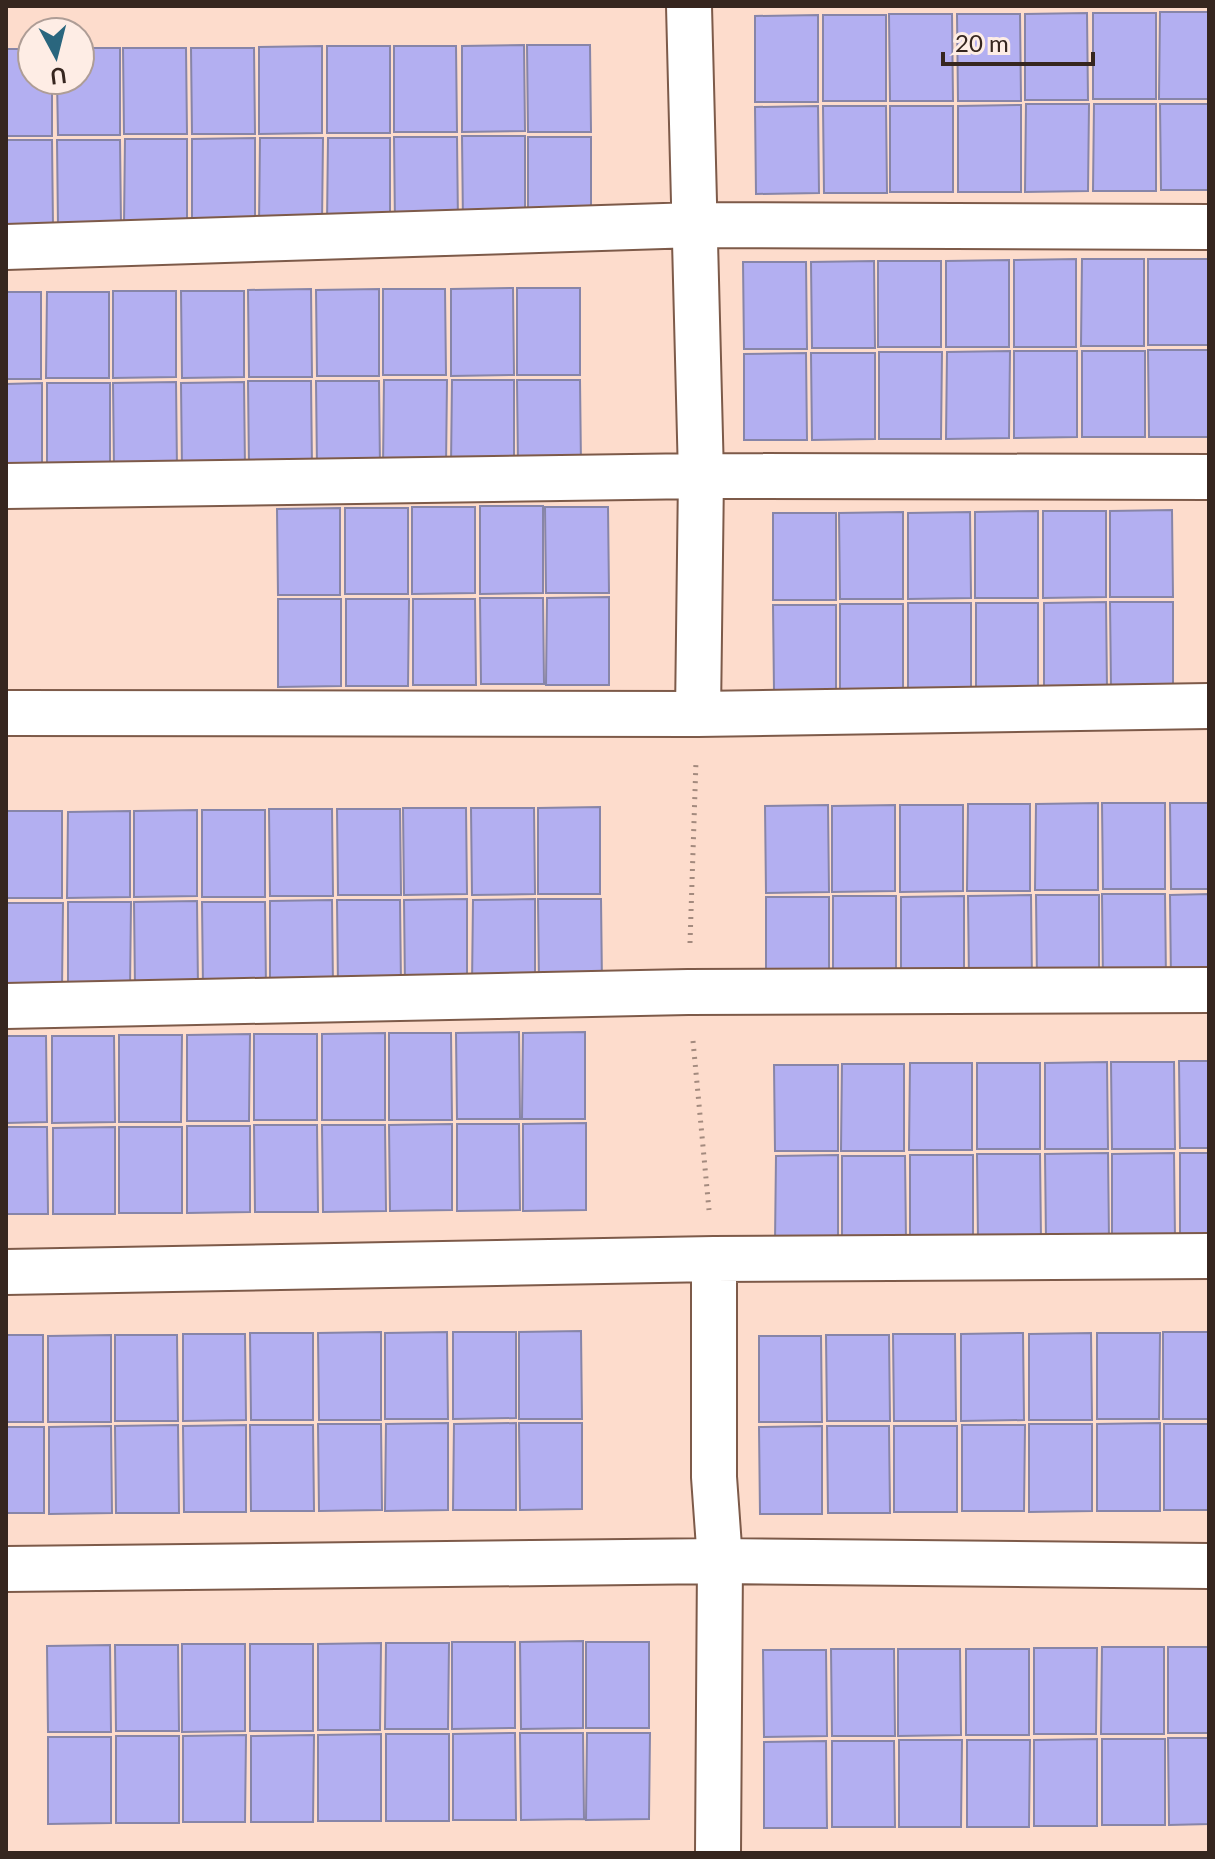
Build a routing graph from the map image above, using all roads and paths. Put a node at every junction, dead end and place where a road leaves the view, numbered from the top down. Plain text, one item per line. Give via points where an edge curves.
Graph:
1 (689, 6) edge
2 (695, 225) junction
3 (1209, 227) edge
4 (6, 247) edge
5 (701, 476) junction
6 (1209, 477) edge
7 (6, 486) edge
8 (1209, 706) edge
9 (6, 713) edge
10 (698, 714) junction
11 (1209, 990) edge
12 (6, 1006) edge
13 (1209, 1256) edge
14 (714, 1259) junction
15 (6, 1272) edge
16 (720, 1561) junction
17 (1209, 1566) edge
18 (6, 1569) edge
19 (718, 1853) edge

1 - 2 street
2 - 3 street
2 - 4 street
2 - 5 street
5 - 6 street
5 - 7 street
5 - 10 street
8 - 10 street
9 - 10 street
11 - 12 street via 672,993
13 - 14 street
14 - 15 street
14 - 16 street via 714,1477
16 - 17 street
16 - 18 street
16 - 19 street

